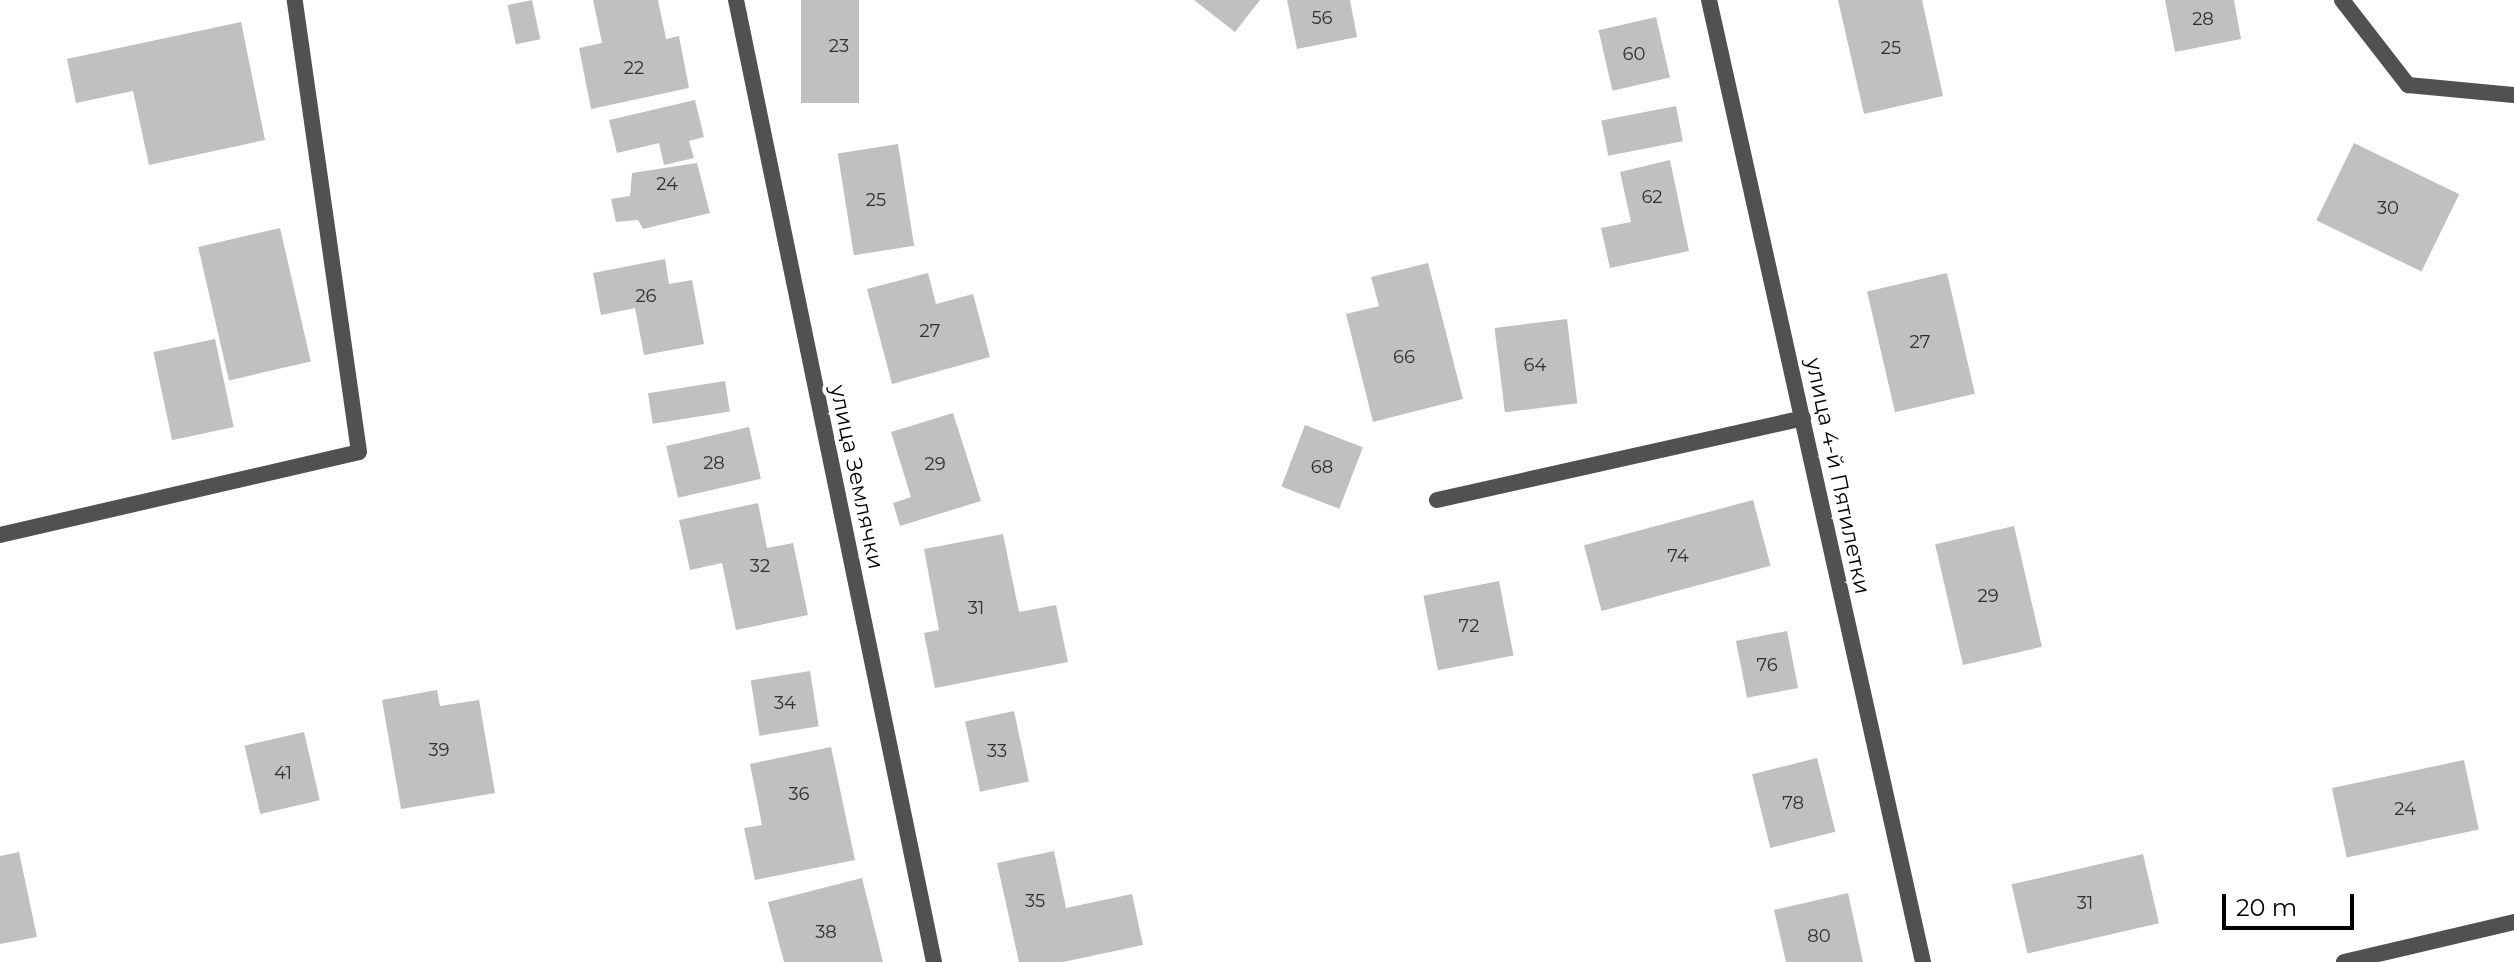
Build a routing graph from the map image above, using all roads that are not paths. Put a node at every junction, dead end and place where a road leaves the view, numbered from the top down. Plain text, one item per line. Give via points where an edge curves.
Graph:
1 (295, 0) edge
2 (736, 0) edge
3 (1709, 0) edge
4 (2342, 0) edge
5 (2514, 95) edge
6 (1803, 418) junction
7 (1437, 500) dead end
8 (0, 535) edge
9 (2514, 922) edge
10 (934, 962) edge
11 (1923, 962) edge
12 (2344, 962) edge

1 - 8 street via 359,452
2 - 10 street, улица Землячки
3 - 6 street, улица 4-й Пятилетки
4 - 5 street via 2408,85
6 - 7 street
6 - 11 street, улица 4-й Пятилетки
9 - 12 street

